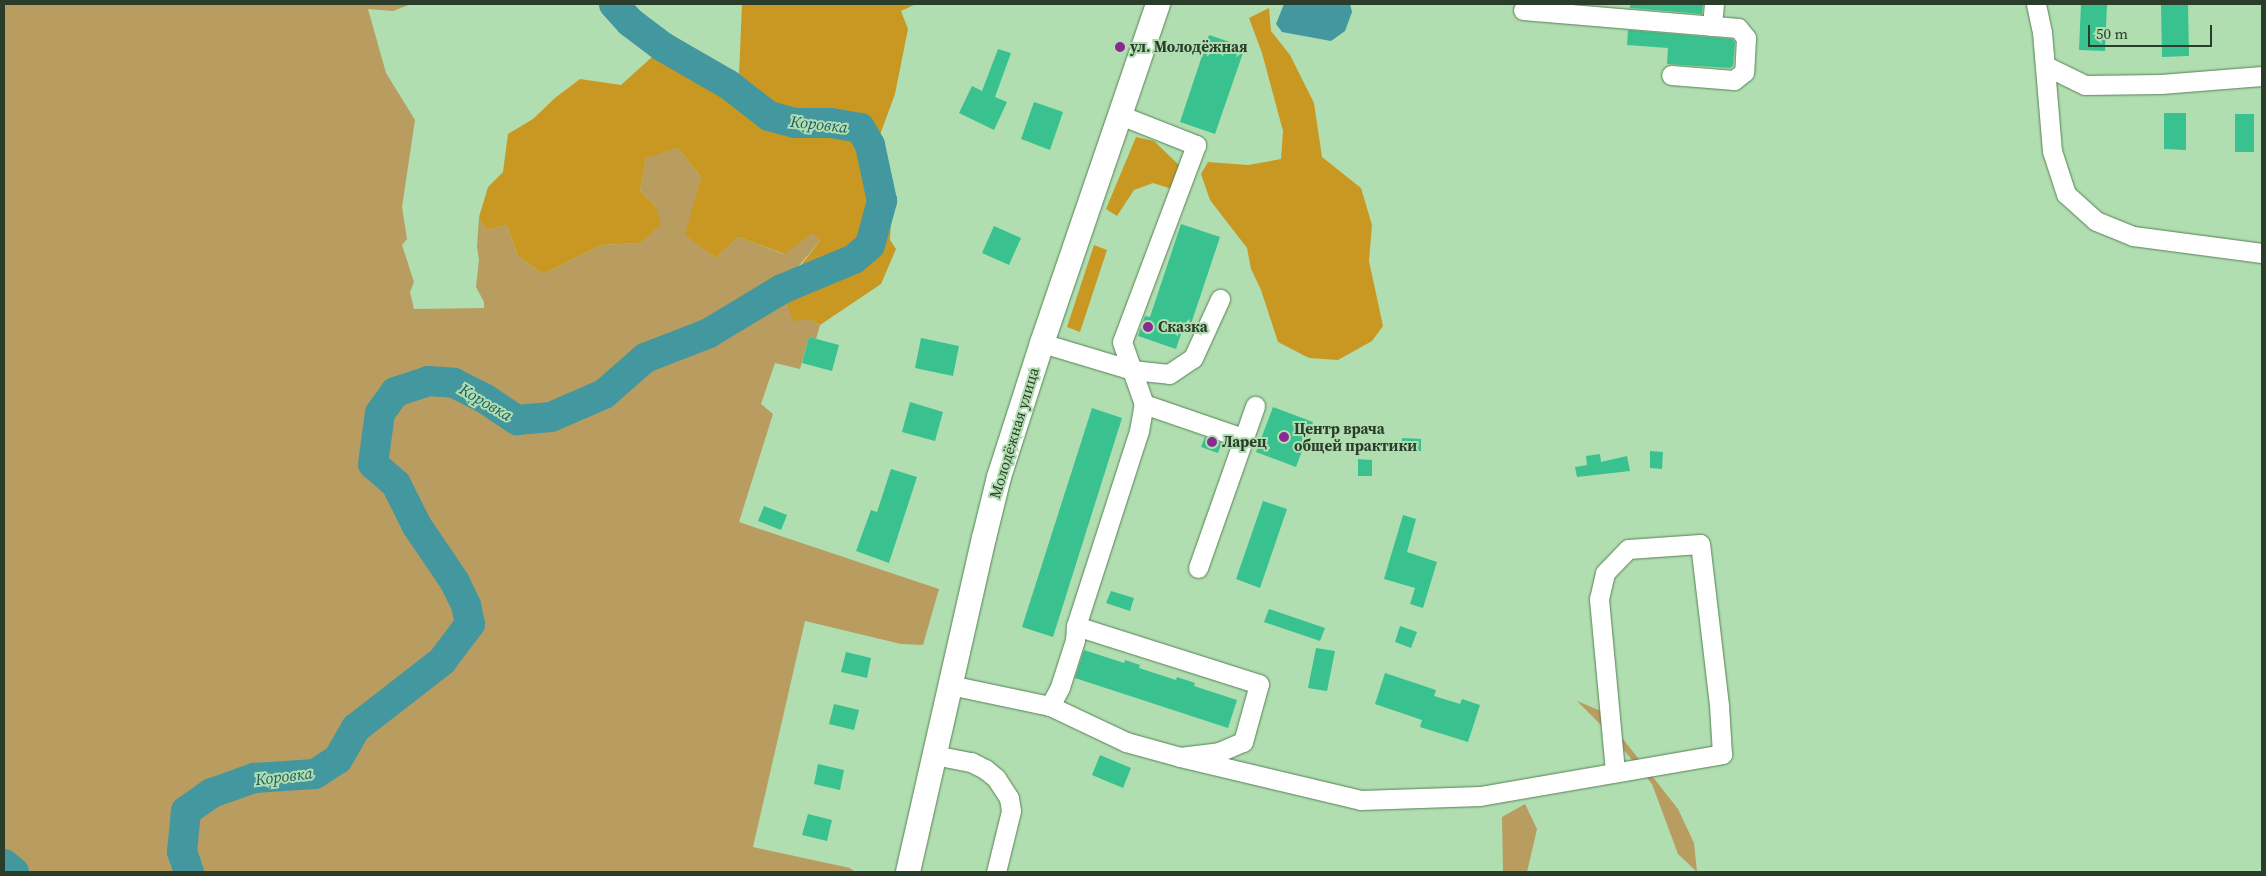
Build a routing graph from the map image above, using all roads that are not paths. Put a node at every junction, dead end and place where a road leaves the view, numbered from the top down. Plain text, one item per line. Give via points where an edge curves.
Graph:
1 (1158, 4) edge
2 (1714, 4) edge
3 (2036, 4) edge
4 (1523, 10) dead end
5 (1712, 26) junction
6 (2046, 66) junction
7 (1671, 75) dead end
8 (2262, 76) edge
9 (1120, 115) junction
10 (2262, 252) edge
11 (1220, 299) dead end
12 (1042, 343) junction
13 (1132, 370) junction
14 (1144, 404) junction
15 (1255, 406) dead end
16 (1243, 438) junction
17 (1198, 568) dead end
18 (1076, 626) junction
19 (950, 685) junction
20 (1050, 706) junction
21 (934, 754) junction
22 (1180, 757) junction
23 (1615, 772) junction
24 (908, 872) edge
25 (996, 872) edge

1 - 9 main road, Молодёжная улица
2 - 5 street
3 - 6 street
4 - 5 street
5 - 7 street via 1738,28 1746,38 1744,72 1734,80
6 - 8 street via 2085,85 2161,84
6 - 10 street via 2052,151 2066,194 2096,221 2133,236
9 - 12 main road, Молодёжная улица
9 - 13 street via 1196,145 1122,342
11 - 13 street via 1193,358 1169,374
12 - 13 street
12 - 19 main road, Молодёжная улица via 999,477
13 - 14 street
14 - 16 street
14 - 18 street via 1139,431
15 - 16 street
16 - 17 street
18 - 20 street via 1060,687
18 - 22 street via 1259,684 1244,742 1219,752
19 - 20 street
19 - 21 main road, Молодёжная улица
20 - 22 street via 1126,742
21 - 24 main road, Молодёжная улица
21 - 25 street via 985,768 1010,798 1011,811
22 - 23 street via 1361,800 1480,796
23 - 23 street via 1722,754 1700,544 1628,549 1605,573 1599,599

